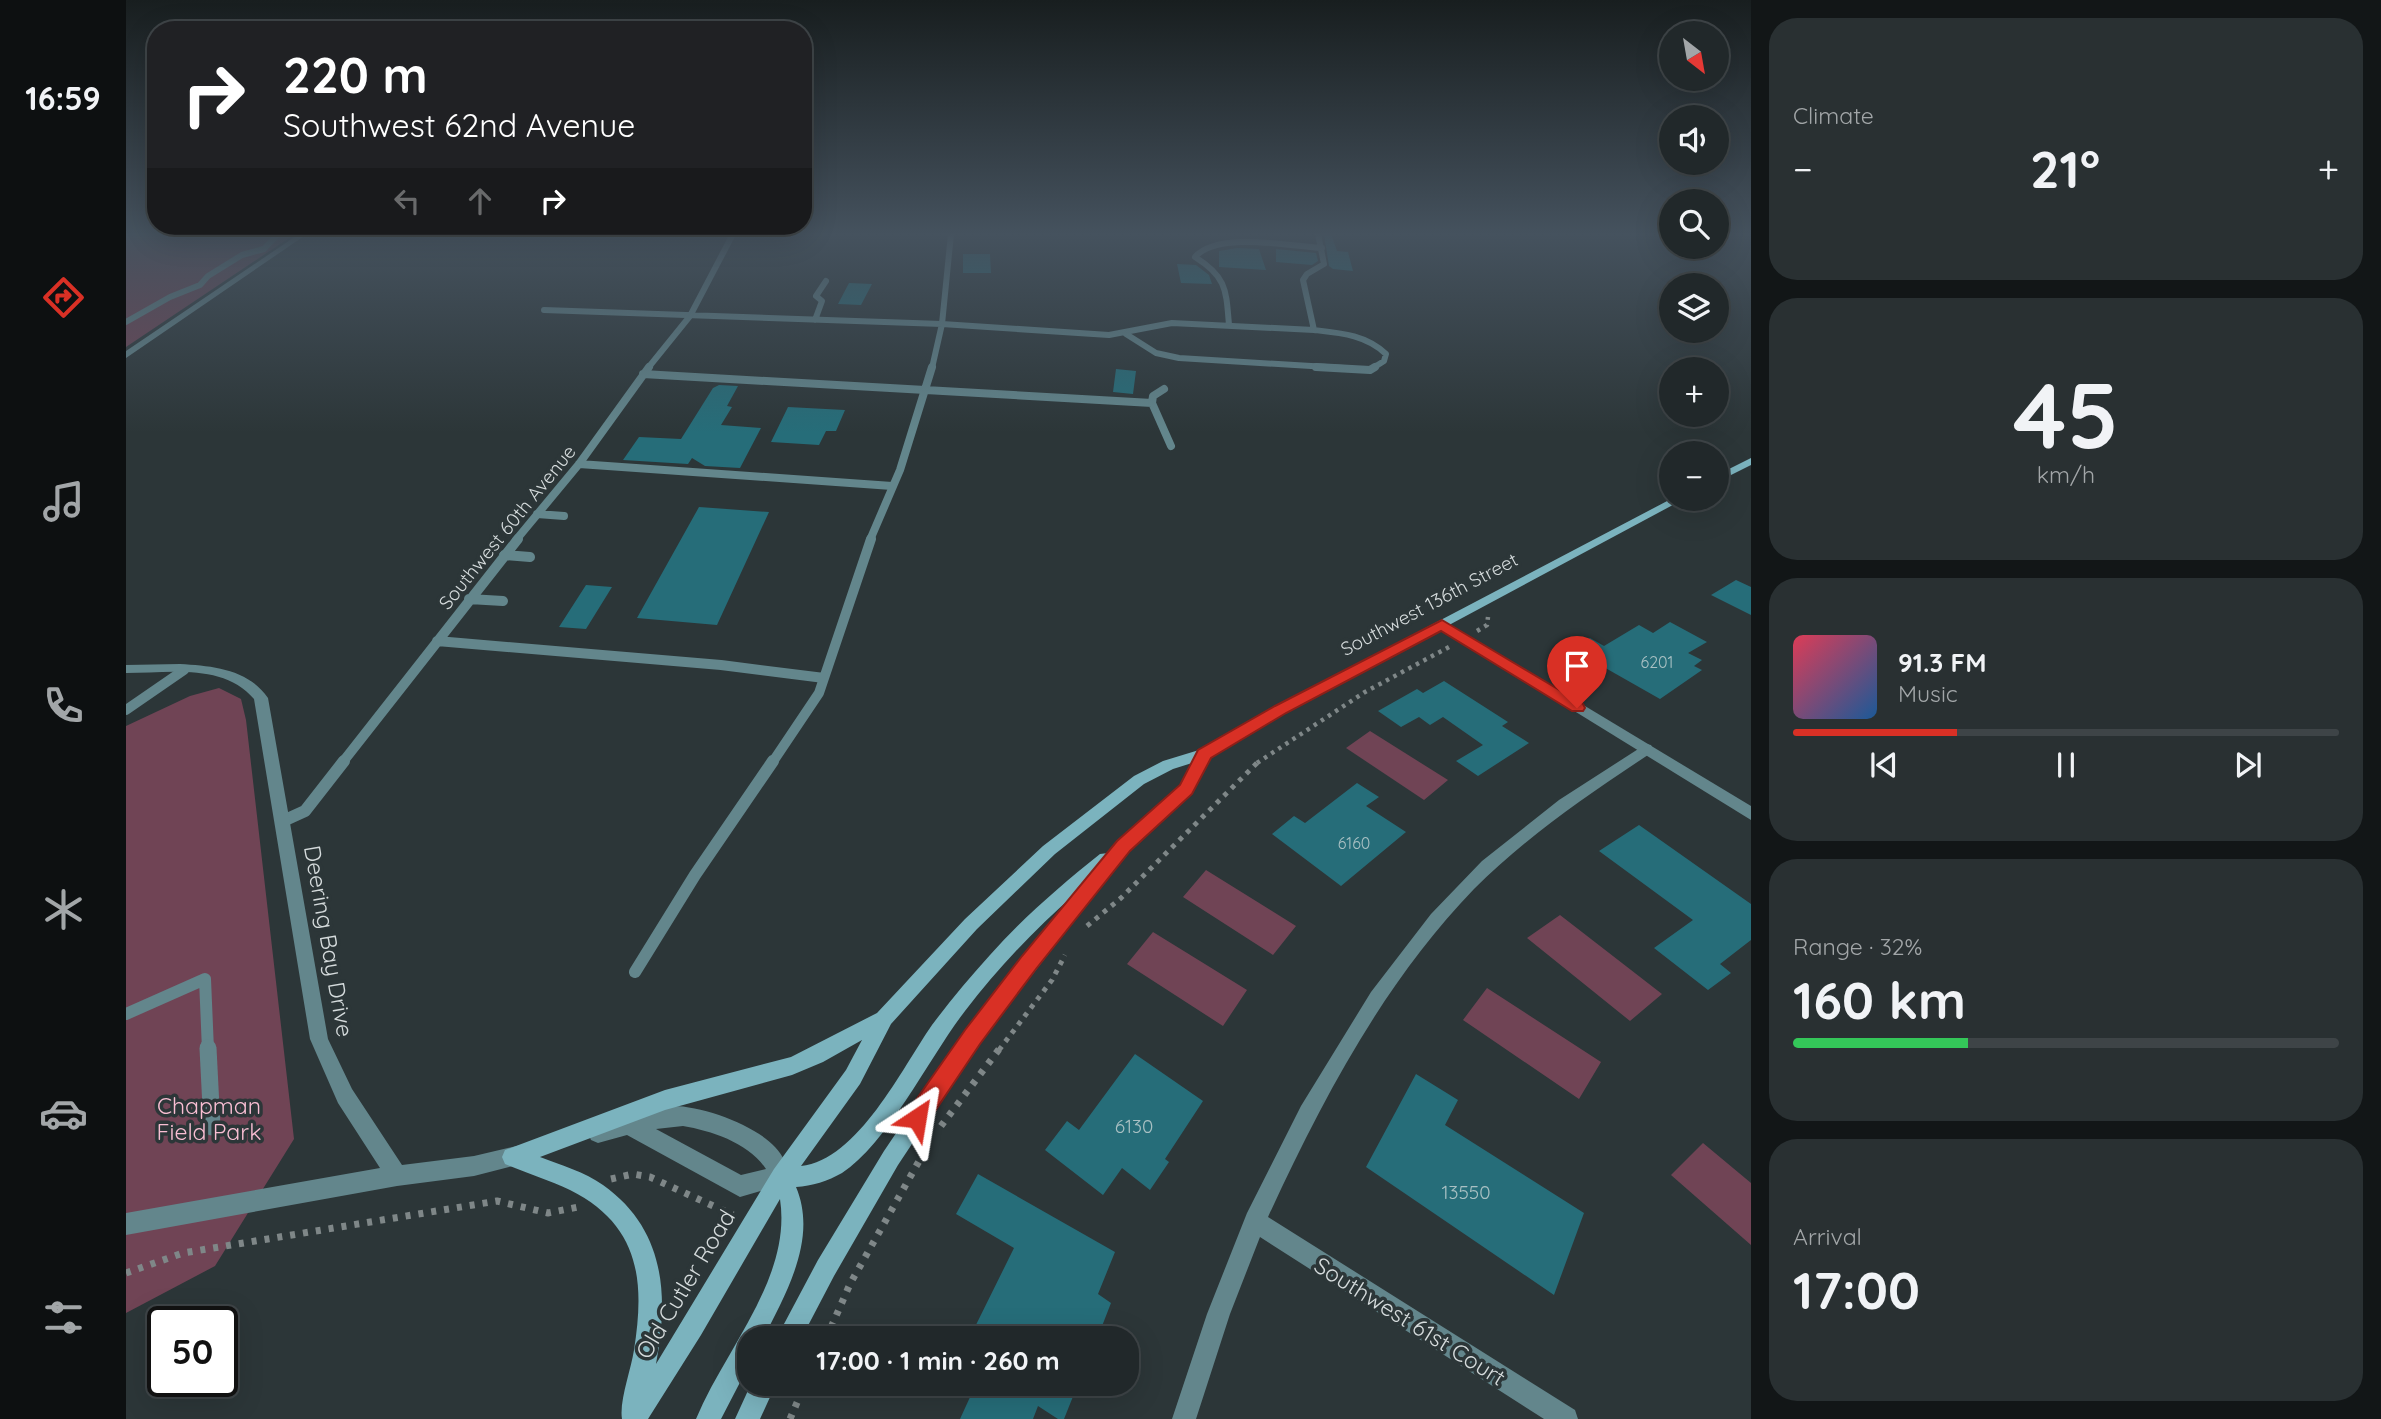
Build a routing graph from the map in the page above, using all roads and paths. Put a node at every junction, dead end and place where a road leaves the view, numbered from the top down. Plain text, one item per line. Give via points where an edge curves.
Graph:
1 (165, 300) edge
2 (207, 300) edge
3 (698, 300) edge
4 (821, 300) edge
5 (944, 300) edge
6 (1226, 300) edge
7 (1307, 300) edge
8 (544, 310) dead end
9 (690, 316) junction
10 (816, 320) junction
11 (126, 323) edge
12 (942, 324) junction
13 (1229, 325) junction
14 (1314, 330) junction
15 (1126, 334) junction
16 (126, 355) edge
17 (643, 374) junction
18 (1164, 389) dead end
19 (927, 391) junction
20 (1152, 402) junction
21 (1171, 446) dead end
22 (1751, 461) edge
23 (579, 464) junction
24 (1729, 473) edge
25 (892, 486) junction
26 (1659, 510) edge
27 (537, 514) junction
28 (564, 516) dead end
29 (504, 555) junction
30 (530, 557) dead end
31 (469, 599) junction
32 (503, 601) dead end
33 (1442, 624) junction
34 (437, 641) junction
35 (1447, 648) dead end
36 (126, 669) edge
37 (157, 670) junction
38 (184, 670) junction
39 (126, 676) edge
40 (824, 678) junction
41 (126, 710) edge
42 (1646, 749) junction
43 (1204, 754) junction
44 (1751, 814) edge
45 (283, 821) junction
46 (1123, 846) junction
47 (1081, 932) dead end
48 (1069, 948) dead end
49 (635, 972) dead end
50 (126, 1014) edge
51 (884, 1018) junction
52 (629, 1125) junction
53 (212, 1127) dead end
54 (939, 1128) dead end
55 (926, 1148) dead end
56 (512, 1157) junction
57 (397, 1176) junction
58 (781, 1176) junction
59 (607, 1180) dead end
60 (582, 1205) dead end
61 (736, 1217) dead end
62 (1255, 1221) junction
63 (126, 1224) edge
64 (126, 1273) edge
65 (756, 1326) edge
66 (795, 1326) edge
67 (832, 1326) edge
68 (737, 1362) edge
69 (759, 1396) edge
70 (801, 1396) edge
71 (633, 1419) edge
72 (708, 1419) edge
73 (747, 1419) edge
74 (790, 1419) edge
75 (1184, 1419) edge
76 (1566, 1419) edge

1 - 11 lane
2 - 16 street
3 - 9 lane, Southwest 60th Avenue
4 - 10 lane
5 - 12 lane
6 - 13 lane
7 - 14 lane
8 - 9 lane
9 - 10 lane
9 - 17 lane, Southwest 60th Avenue
10 - 12 lane
12 - 15 lane
12 - 19 lane
13 - 14 lane
13 - 15 lane via 1172,323
14 - 15 lane via 1366,339 1386,354 1384,361 1370,370 1179,358 1156,353
17 - 19 lane
17 - 23 lane, Southwest 60th Avenue
18 - 20 lane
19 - 20 lane
19 - 25 lane
20 - 21 lane
22 - 24 main road
23 - 25 lane
23 - 27 lane, Southwest 60th Avenue
25 - 40 lane
26 - 33 main road, Southwest 136th Street
27 - 28 lane
27 - 29 lane, Southwest 60th Avenue
29 - 30 lane
29 - 31 lane, Southwest 60th Avenue
31 - 32 lane
31 - 34 lane, Southwest 60th Avenue
33 - 42 street
33 - 43 main road, Southwest 136th Street
34 - 40 lane
34 - 45 lane, Southwest 60th Avenue via 305,811
35 - 47 path via 1365,692 1262,757
36 - 37 street, Deering Bay Drive
37 - 38 street, Deering Bay Drive
37 - 39 street, Deering Bay Drive
38 - 41 lane
38 - 45 street, Deering Bay Drive via 232,676 257,692 265,712
40 - 49 lane via 819,693
42 - 44 street
42 - 62 street via 1523,836 1437,918 1347,1044
43 - 46 main road via 1186,789
43 - 51 main road, Southwest 136th Street via 1139,780 1049,850 971,924
45 - 57 street, Deering Bay Drive via 323,1050 345,1096
46 - 58 main road via 1056,898 1004,950 842,1160 801,1178
46 - 66 main road via 972,1037 898,1148
48 - 54 path via 1052,981
50 - 53 lane via 205,979
51 - 56 main road via 792,1066 665,1100
51 - 58 main road, Southwest 136th Street via 853,1077
52 - 56 street
52 - 58 street via 740,1186
52 - 58 street via 683,1116 718,1125 761,1147
55 - 67 path
56 - 57 street
56 - 71 main road via 595,1192 616,1209 638,1238 651,1280 652,1326
57 - 63 street
58 - 65 main road via 792,1199 795,1231 776,1289
58 - 71 main road, Old Cutler Road
59 - 61 path via 633,1174 650,1177
60 - 64 path via 547,1215 498,1201 183,1253
62 - 75 street
62 - 76 street, Southwest 61st Court
68 - 72 main road
69 - 73 main road
70 - 74 path

